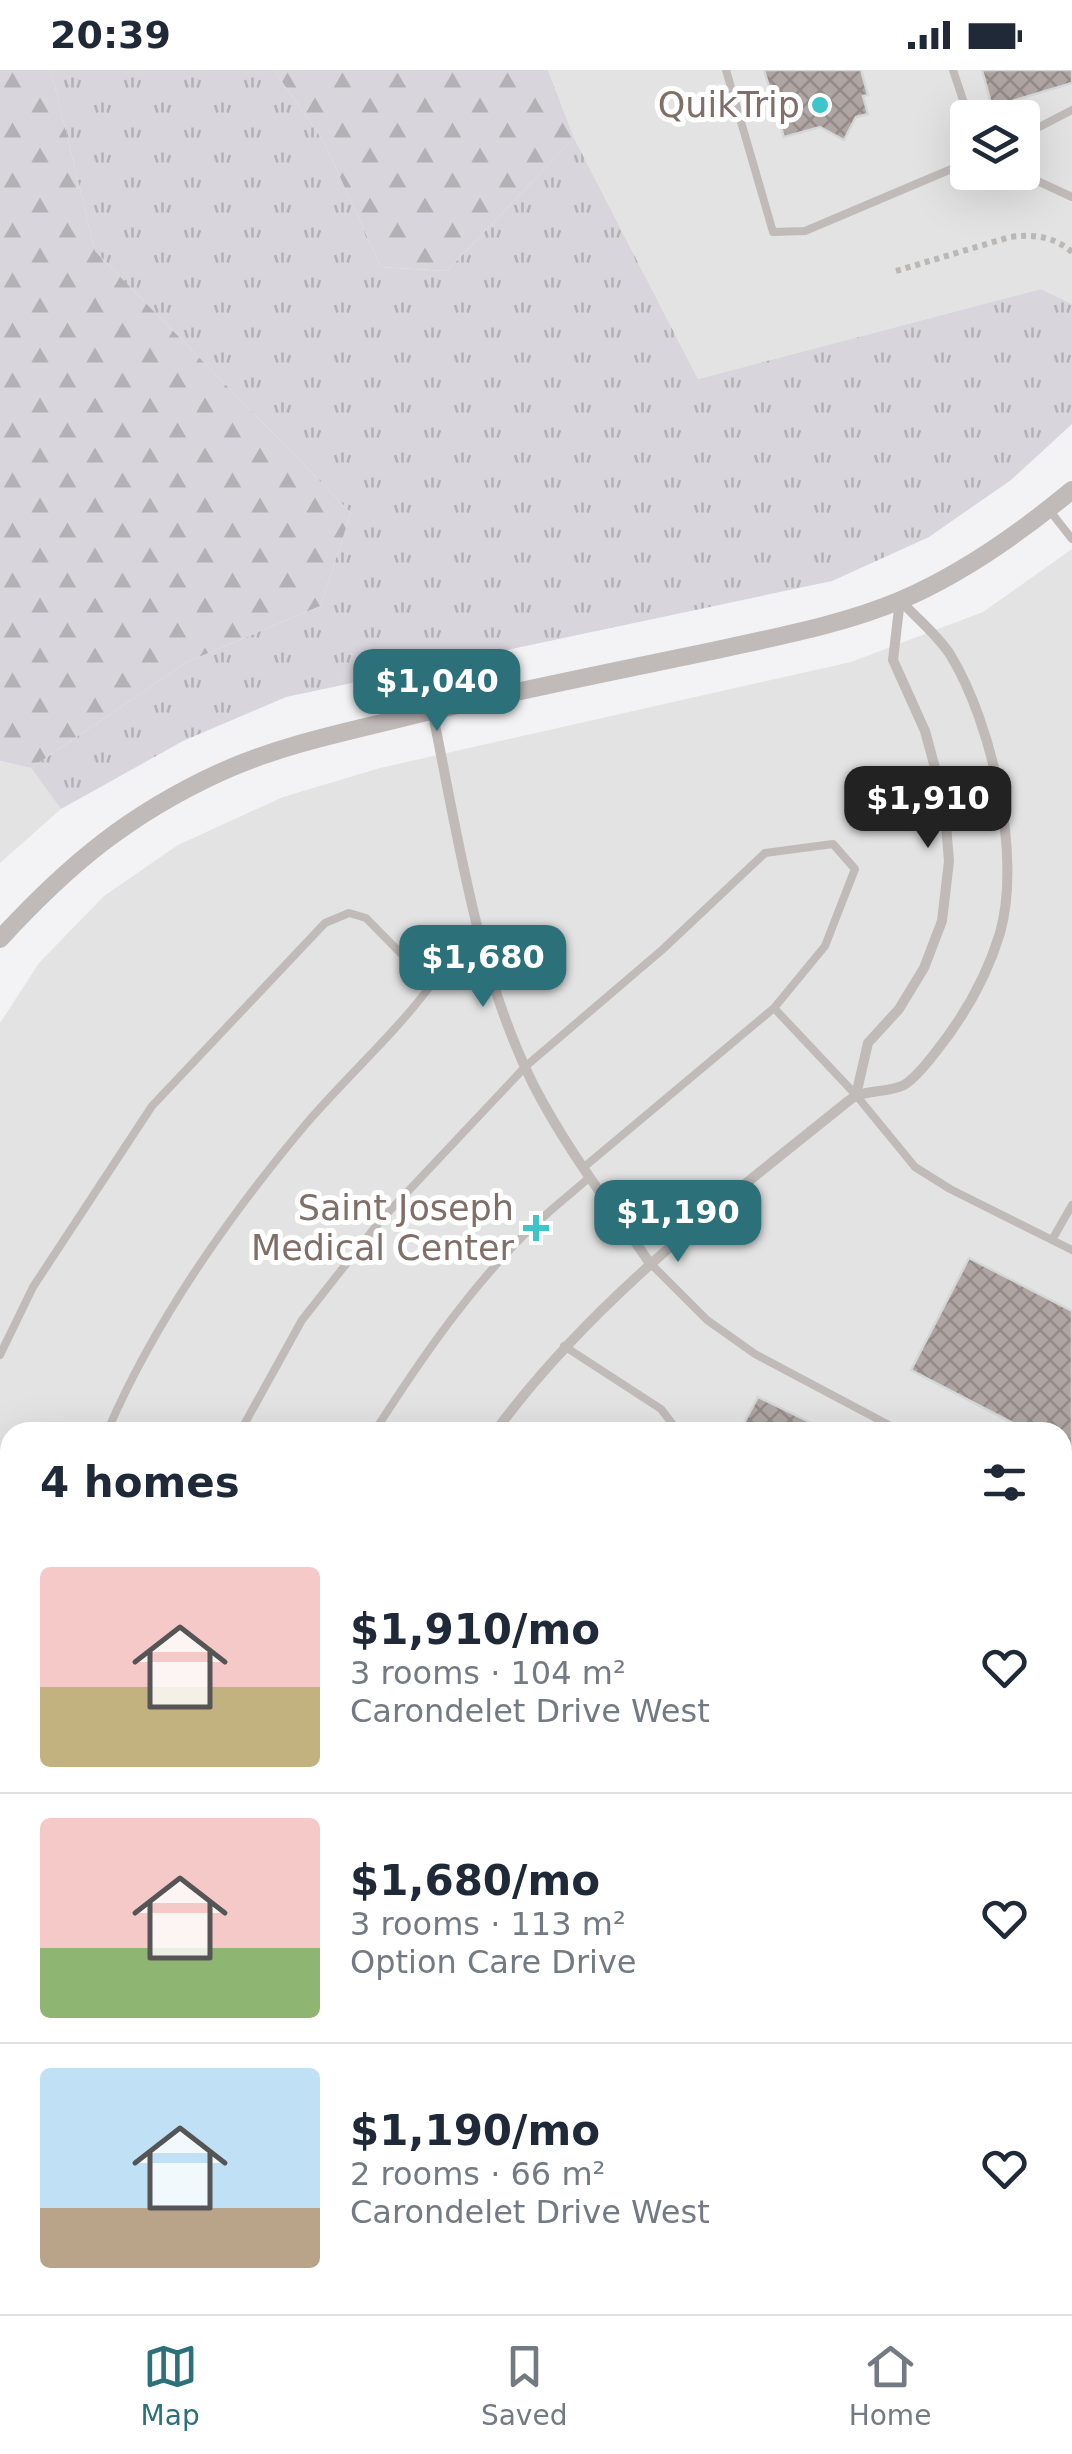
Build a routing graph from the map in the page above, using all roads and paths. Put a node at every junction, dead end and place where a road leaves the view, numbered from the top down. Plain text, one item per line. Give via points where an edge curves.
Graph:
1 (726, 70) edge
2 (954, 70) edge
3 (963, 100) edge
4 (1072, 110) edge
5 (1040, 127) edge
6 (950, 170) edge
7 (1040, 182) edge
8 (1072, 197) edge
9 (1072, 252) edge
10 (896, 271) dead end
11 (1072, 490) edge
12 (1049, 509) junction
13 (1072, 540) edge
14 (900, 600) junction
15 (432, 710) junction
16 (0, 939) edge
17 (487, 956) junction
18 (434, 980) junction
19 (774, 1008) junction
20 (526, 1066) junction
21 (856, 1094) junction
22 (586, 1173) junction
23 (1072, 1205) edge
24 (1052, 1240) junction
25 (1072, 1250) edge
26 (650, 1262) junction
27 (564, 1346) junction
28 (0, 1355) edge
29 (112, 1422) edge
30 (246, 1422) edge
31 (380, 1422) edge
32 (504, 1422) edge
33 (671, 1422) edge
34 (883, 1422) edge

1 - 6 lane via 773,232 805,231
2 - 3 lane
4 - 5 lane
7 - 8 lane
9 - 10 path via 1029,235 1010,237
11 - 12 street
12 - 13 lane
12 - 14 street via 965,567
14 - 15 street via 763,640
14 - 21 street via 893,660 925,731 944,801 948,861 942,921 924,968 868,1043
14 - 21 street via 950,654 982,724 1000,792 1008,879 1000,933 974,997 934,1054 904,1084
15 - 16 street via 302,742 166,800 112,833 53,882
15 - 17 street
17 - 18 lane via 454,977
17 - 20 street
18 - 28 lane via 422,976 366,918 349,913 324,922 152,1106 34,1287
18 - 29 lane via 307,1123 196,1267
19 - 20 lane via 824,946 855,869 833,844 764,853
19 - 21 lane
19 - 22 lane
20 - 22 street
20 - 30 lane via 380,1221 302,1320
21 - 24 lane via 915,1167
21 - 26 street
22 - 26 street
22 - 31 lane via 478,1285
23 - 24 lane
24 - 25 lane
26 - 27 street
26 - 34 lane via 707,1320 755,1354
27 - 32 street
27 - 33 lane via 660,1408

